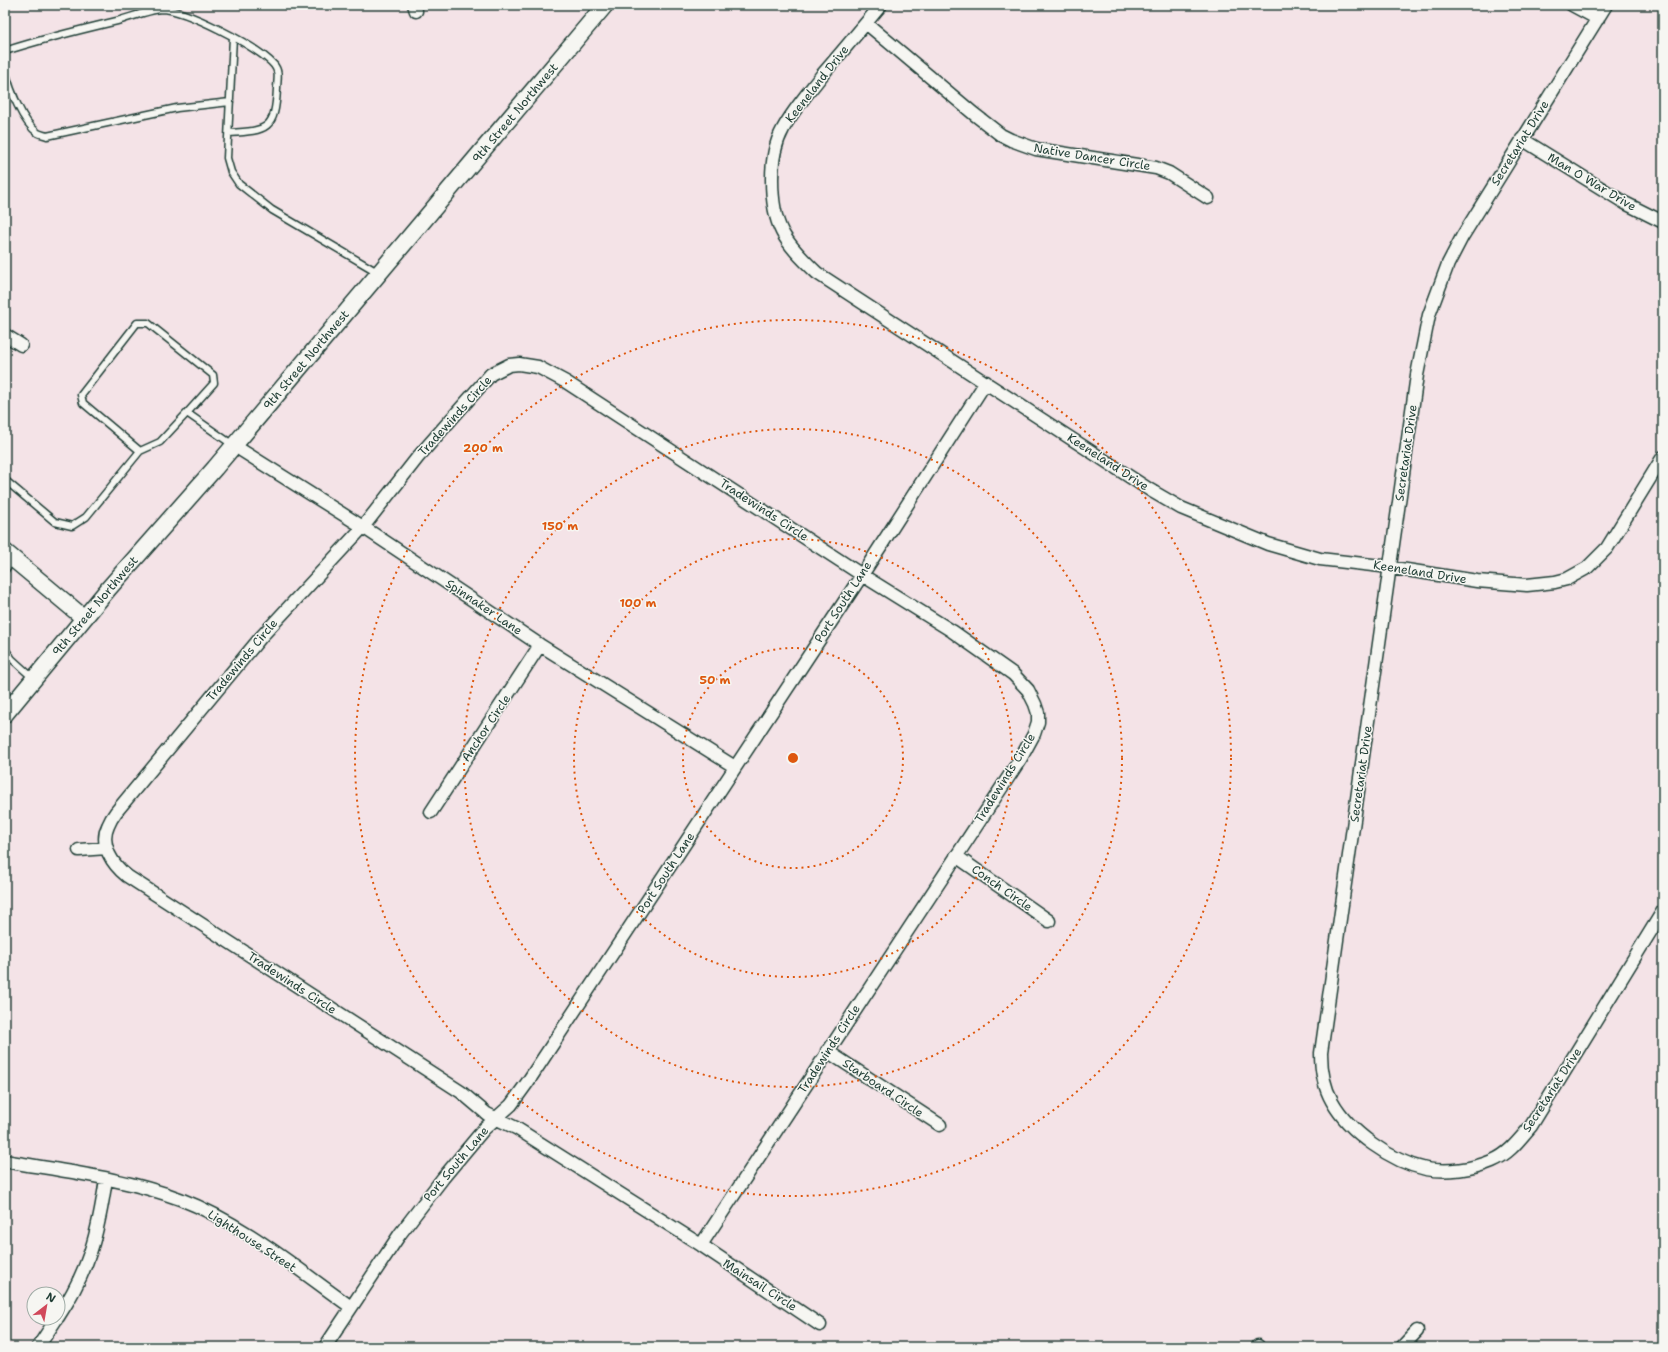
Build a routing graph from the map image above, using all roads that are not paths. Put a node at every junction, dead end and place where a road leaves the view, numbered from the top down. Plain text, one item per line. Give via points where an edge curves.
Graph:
1 (605, 5) edge
2 (880, 5) edge
3 (1572, 5) edge
4 (1606, 5) edge
5 (1598, 19) junction
6 (866, 23) junction
7 (233, 37) junction
8 (5, 51) edge
9 (5, 71) edge
10 (230, 102) junction
11 (228, 133) junction
12 (1522, 140) junction
13 (1208, 198) dead end
14 (1663, 222) edge
15 (379, 273) junction
16 (5, 335) edge
17 (21, 345) dead end
18 (986, 382) junction
19 (187, 413) junction
20 (233, 445) junction
21 (140, 451) junction
22 (1663, 457) edge
23 (5, 480) edge
24 (363, 527) junction
25 (8, 560) edge
26 (1390, 568) junction
27 (862, 575) junction
28 (84, 618) junction
29 (540, 645) junction
30 (5, 649) edge
31 (8, 658) edge
32 (34, 679) junction
33 (5, 714) edge
34 (735, 767) junction
35 (432, 812) dead end
36 (107, 848) junction
37 (79, 850) dead end
38 (956, 856) junction
39 (1663, 911) edge
40 (1049, 921) dead end
41 (827, 1051) junction
42 (497, 1118) junction
43 (940, 1125) dead end
44 (5, 1161) edge
45 (106, 1179) junction
46 (701, 1245) junction
47 (66, 1303) edge
48 (351, 1307) junction
49 (820, 1325) dead end
50 (52, 1326) edge
51 (1417, 1331) dead end
52 (38, 1347) edge
53 (325, 1347) edge
54 (1402, 1347) edge

1 - 15 street, 9th Street Northwest
2 - 6 street, Keeneland Drive
3 - 5 street
4 - 5 street, Secretariat Drive
5 - 12 street, Secretariat Drive
6 - 13 street, Native Dancer Circle via 1001,135 1036,149 1156,168 1169,172
6 - 18 street, Keeneland Drive via 808,93 782,130 772,167 772,200 776,218 791,246 817,274
7 - 8 lane via 210,25 160,9
7 - 10 lane
7 - 11 lane via 261,53 278,72 273,119 267,126 258,130
9 - 10 lane via 29,124 38,133 47,136 177,108
10 - 11 lane
11 - 15 lane via 227,158 231,172 239,184 272,210
12 - 14 street, Man O War Drive via 1625,203
12 - 26 street, Secretariat Drive via 1462,237 1448,264 1429,315 1417,375
15 - 20 street, 9th Street Northwest
16 - 17 street
18 - 26 street, Keeneland Drive via 1181,508 1268,544 1320,559
18 - 27 street, Port South Lane
19 - 20 lane
19 - 21 lane via 160,442
19 - 21 lane via 214,383 213,375 148,323 137,323 81,395 83,403
20 - 24 street, Spinnaker Lane
20 - 28 street, 9th Street Northwest
21 - 23 lane via 86,516 72,526 55,522
22 - 26 street, Keeneland Drive via 1607,548 1587,568 1567,579 1527,585 1477,581
24 - 27 street, Tradewinds Circle via 418,457 491,374 508,365 519,364 538,367 566,382
24 - 29 street, Spinnaker Lane
24 - 36 street, Tradewinds Circle via 261,637 116,812 106,831
25 - 28 street
26 - 39 street, Secretariat Drive via 1321,1053 1327,1089 1346,1121 1388,1154 1426,1169 1465,1168 1493,1161 1505,1154 1531,1126
27 - 34 street, Port South Lane
27 - 38 street, Tradewinds Circle via 952,631 1014,674 1036,704 1038,722 1034,734
28 - 32 street, 9th Street Northwest
29 - 34 street, Spinnaker Lane
29 - 35 street, Anchor Circle
30 - 31 lane
31 - 32 lane
32 - 33 street, 9th Street Northwest
34 - 42 street, Port South Lane via 527,1083 511,1105
36 - 37 street
36 - 42 street, Tradewinds Circle via 113,863 127,876 461,1092 487,1114
38 - 40 street, Conch Circle
38 - 41 street, Tradewinds Circle
41 - 43 street, Starboard Circle
41 - 46 street, Tradewinds Circle
42 - 46 street, Tradewinds Circle
42 - 48 street, Port South Lane via 484,1129 400,1234
44 - 45 street, Lighthouse Street
45 - 47 street via 100,1218 89,1258
45 - 48 street, Lighthouse Street via 161,1192 199,1207 254,1239
46 - 49 street, Mainsail Circle
48 - 53 street, Port South Lane
50 - 52 street
51 - 54 street

